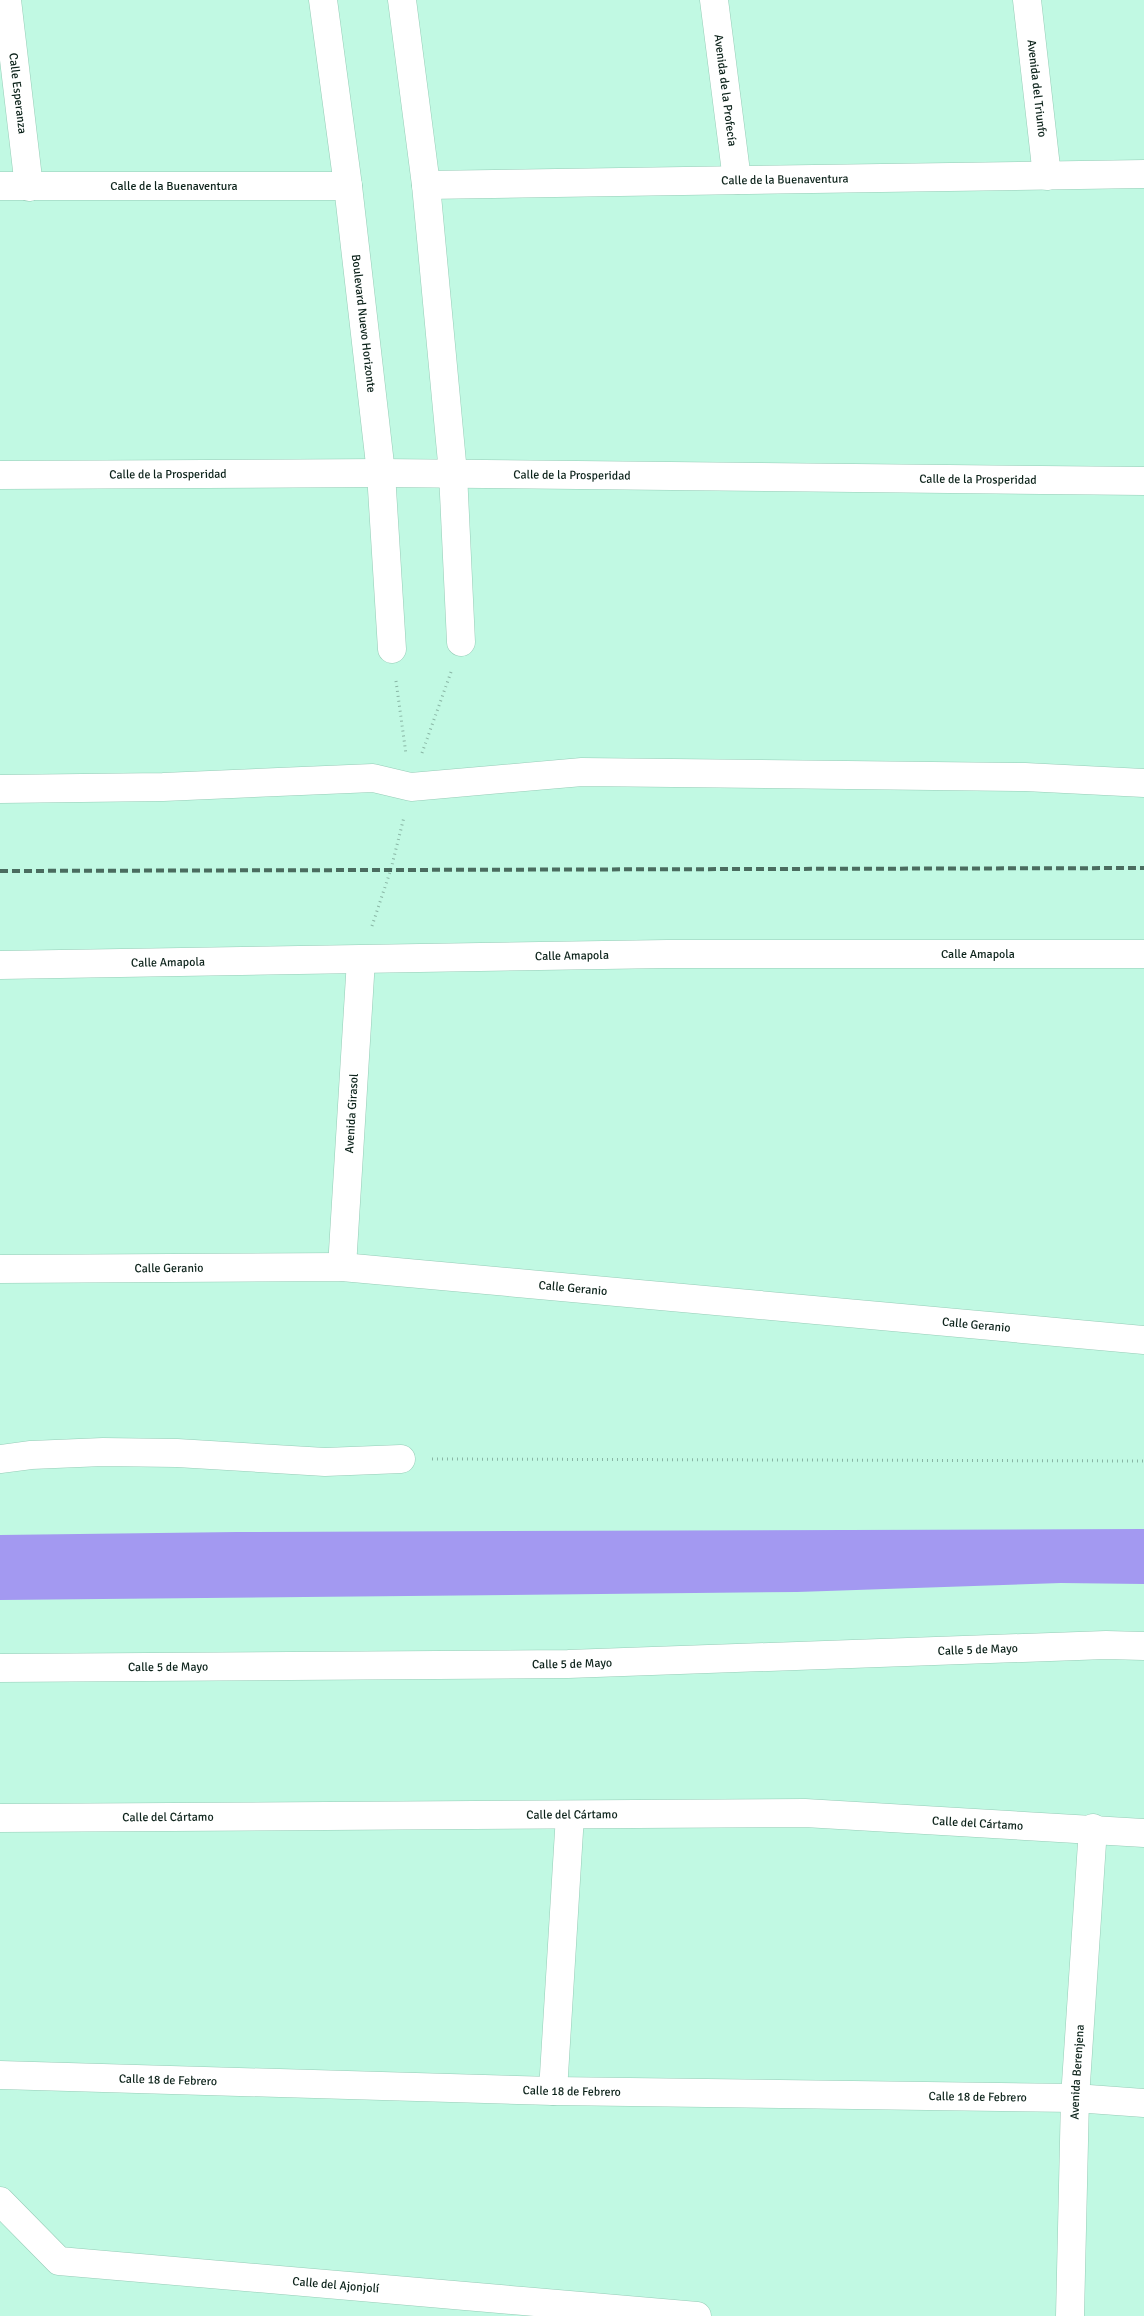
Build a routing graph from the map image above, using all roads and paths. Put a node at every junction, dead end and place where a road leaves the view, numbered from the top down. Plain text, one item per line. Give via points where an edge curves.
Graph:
1 (7, 0) edge
2 (323, 0) edge
3 (402, 0) edge
4 (714, 0) edge
5 (1027, 0) edge
6 (1144, 174) edge
7 (1047, 176) junction
8 (737, 180) junction
9 (426, 185) junction
10 (0, 186) edge
11 (29, 186) junction
12 (348, 186) junction
13 (381, 473) junction
14 (453, 473) junction
15 (0, 475) edge
16 (1144, 481) edge
17 (461, 642) dead end
18 (392, 649) joint
19 (1144, 783) edge
20 (411, 787) junction
21 (0, 789) edge
22 (1144, 954) edge
23 (361, 960) junction
24 (0, 965) edge
25 (342, 1267) junction
26 (0, 1269) edge
27 (1144, 1340) edge
28 (0, 1459) edge
29 (401, 1459) joint
30 (1144, 1461) edge
31 (1144, 1646) edge
32 (0, 1668) edge
33 (570, 1815) junction
34 (0, 1818) edge
35 (1093, 1828) junction
36 (1144, 1833) edge
37 (0, 2075) edge
38 (553, 2092) junction
39 (1075, 2098) junction
40 (1144, 2103) edge
41 (0, 2201) edge
42 (697, 2316) edge
43 (1070, 2316) edge

1 - 11 street, Calle Esperanza
2 - 12 street, Boulevard Nuevo Horizonte
3 - 9 street
4 - 8 street, Avenida de la Profecía
5 - 7 street, Avenida del Triunfo
6 - 7 street, Calle de la Buenaventura
7 - 8 street, Calle de la Buenaventura
8 - 9 street, Calle de la Buenaventura
9 - 14 street
10 - 11 street, Calle de la Buenaventura
11 - 12 street, Calle de la Buenaventura
12 - 13 street, Boulevard Nuevo Horizonte
13 - 14 street, Calle de la Prosperidad
13 - 15 street, Calle de la Prosperidad
13 - 18 street, Boulevard Nuevo Horizonte
14 - 16 street, Calle de la Prosperidad
14 - 17 street
18 - 20 path
19 - 20 street via 1025,776 582,772
20 - 21 street via 373,778 163,787
22 - 23 street, Calle Amapola via 667,954
23 - 24 street, Calle Amapola
23 - 25 street, Avenida Girasol
25 - 26 street, Calle Geranio
25 - 27 street, Calle Geranio
28 - 29 street via 31,1454 103,1452 325,1462
29 - 30 path
31 - 32 street, Calle 5 de Mayo via 568,1664
33 - 34 street, Calle del Cártamo
33 - 35 street, Calle del Cártamo via 805,1812
33 - 38 street
35 - 36 street, Calle del Cártamo
35 - 39 street, Avenida Berenjena
37 - 38 street, Calle 18 de Febrero
38 - 39 street, Calle 18 de Febrero
39 - 40 street, Calle 18 de Febrero
39 - 43 street, Avenida Berenjena
41 - 42 street, Calle del Ajonjolí via 59,2261

